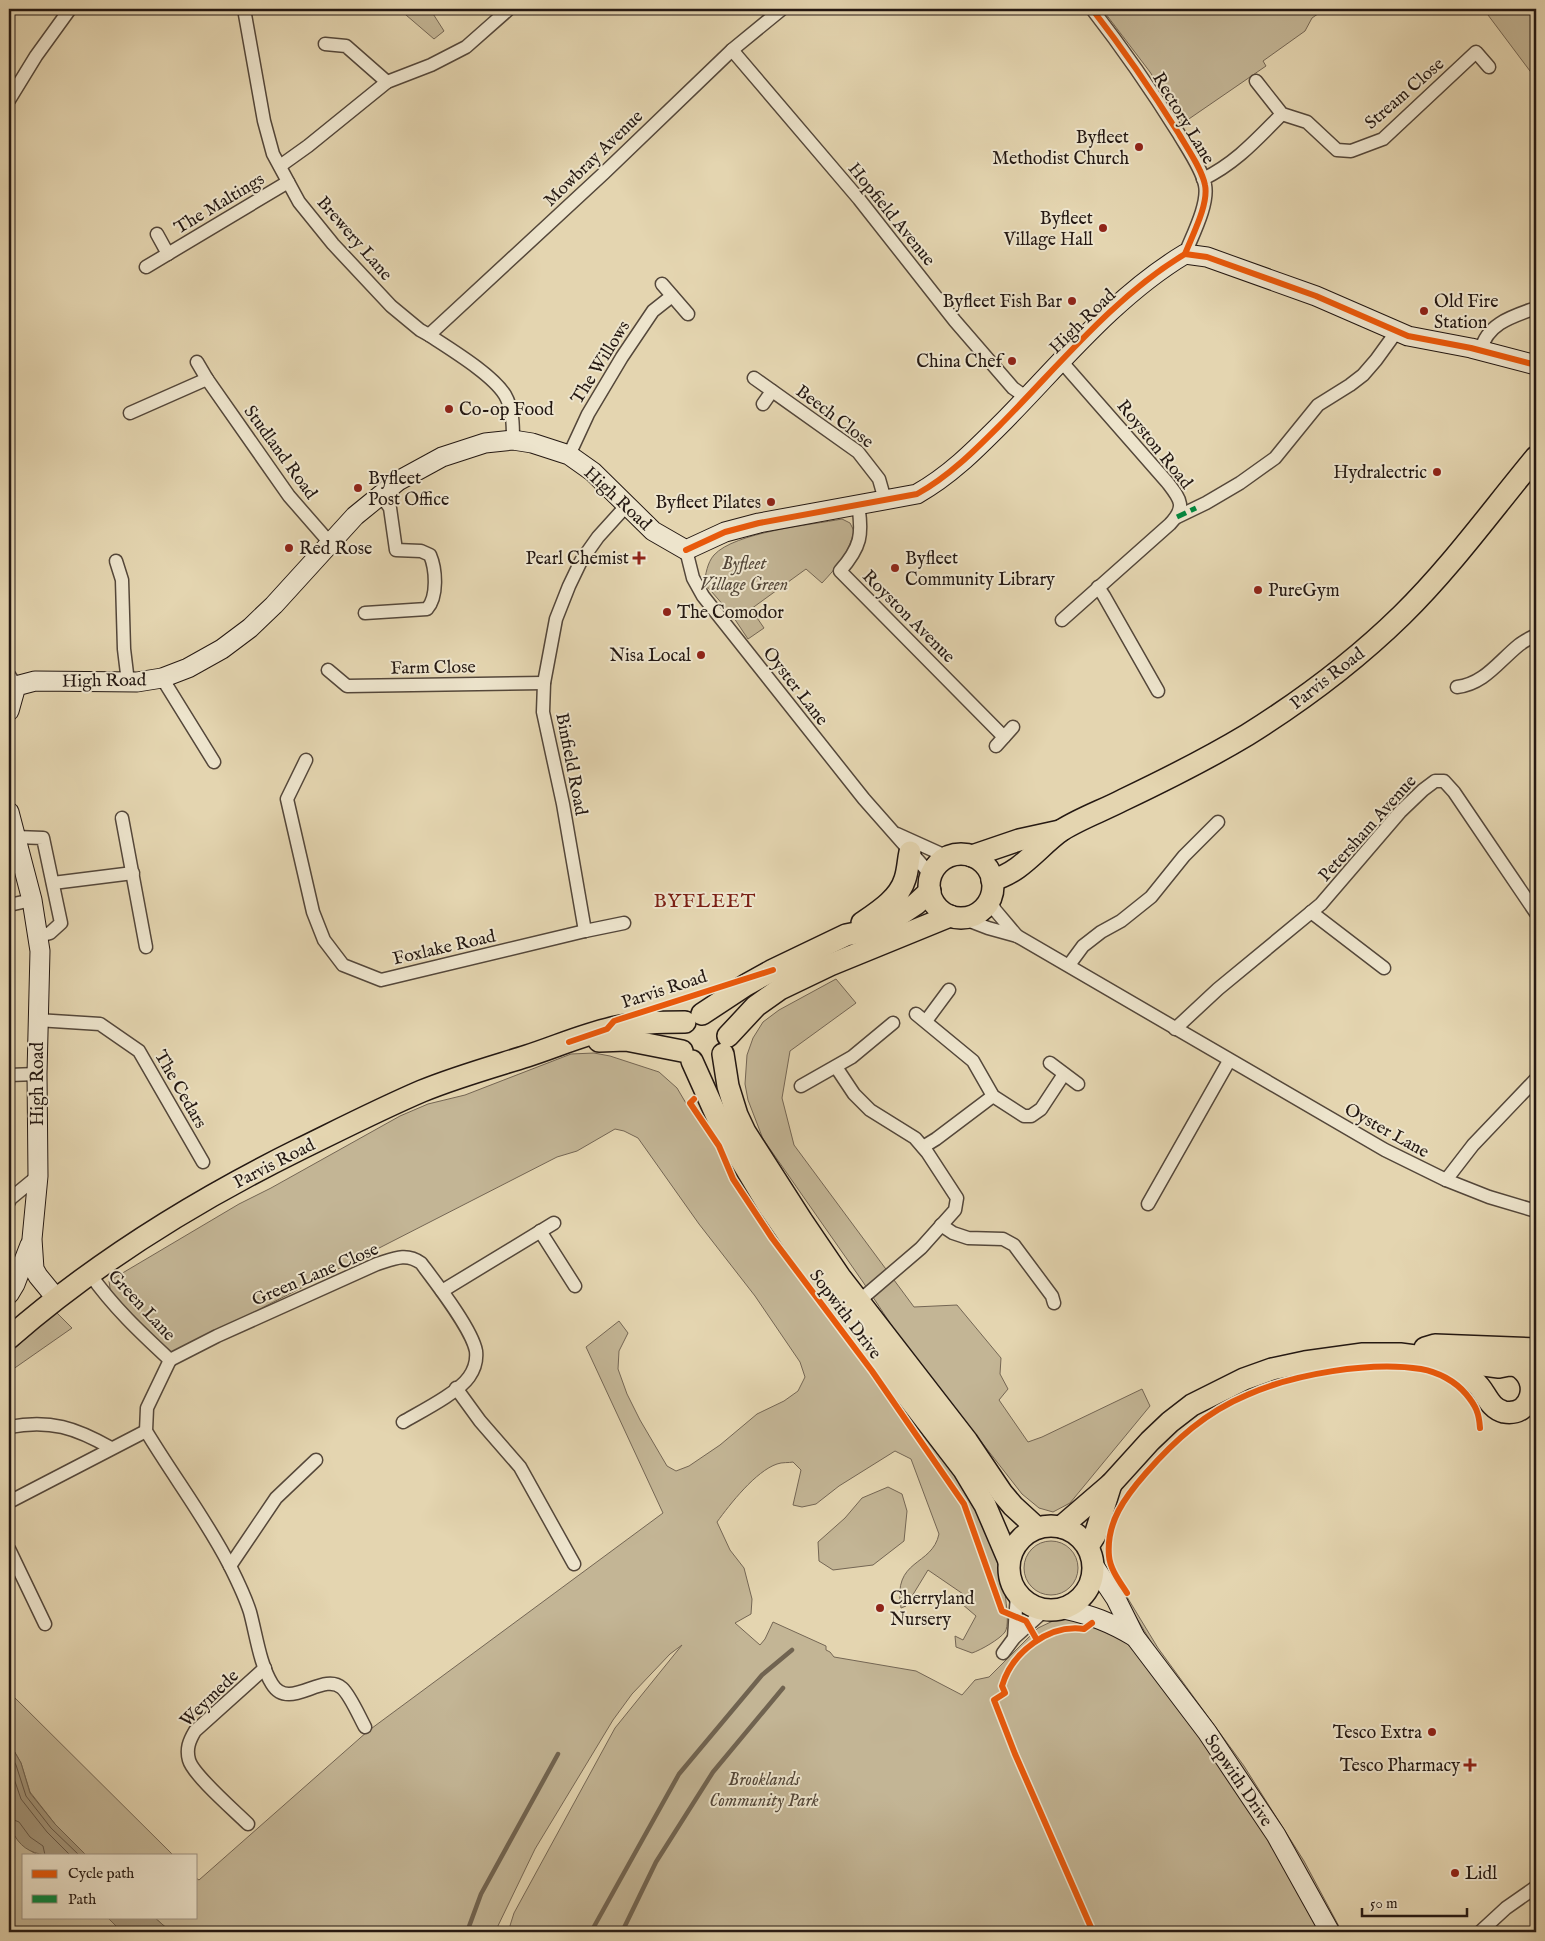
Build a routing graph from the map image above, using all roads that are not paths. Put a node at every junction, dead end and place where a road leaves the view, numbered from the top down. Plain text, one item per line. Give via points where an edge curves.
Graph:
1 (70, 9) edge
2 (244, 9) edge
3 (509, 9) edge
4 (782, 9) edge
5 (1092, 9) edge
6 (325, 44) dead end
7 (732, 50) junction
8 (1489, 66) dead end
9 (1256, 81) dead end
10 (387, 82) junction
11 (9, 100) edge
12 (1282, 114) junction
13 (280, 166) junction
14 (1203, 179) junction
15 (288, 182) junction
16 (157, 234) dead end
17 (168, 254) junction
18 (1185, 254) junction
19 (146, 267) dead end
20 (662, 284) dead end
21 (672, 296) junction
22 (1536, 308) edge
23 (688, 314) dead end
24 (1397, 331) junction
25 (429, 335) junction
26 (1481, 350) junction
27 (1061, 361) junction
28 (197, 362) dead end
29 (1532, 366) edge
30 (754, 378) dead end
31 (207, 379) junction
32 (772, 391) junction
33 (1027, 398) junction
34 (763, 404) dead end
35 (130, 413) dead end
36 (513, 440) junction
37 (569, 455) junction
38 (1536, 457) edge
39 (381, 495) junction
40 (885, 500) junction
41 (627, 504) junction
42 (858, 504) junction
43 (1177, 517) junction
44 (330, 543) junction
45 (686, 550) junction
46 (116, 561) dead end
47 (1098, 588) junction
48 (365, 613) dead end
49 (1062, 620) dead end
50 (1536, 636) edge
51 (328, 670) dead end
52 (162, 678) junction
53 (12, 681) edge
54 (128, 682) junction
55 (544, 683) junction
56 (1457, 687) dead end
57 (1158, 691) dead end
58 (9, 711) edge
59 (1004, 737) dead end
60 (306, 760) dead end
61 (214, 762) dead end
62 (9, 812) edge
63 (122, 818) dead end
64 (1218, 822) dead end
65 (1062, 830) junction
66 (895, 833) junction
67 (16, 837) junction
68 (910, 852) junction
69 (972, 856) junction
70 (948, 857) junction
71 (133, 872) junction
72 (53, 883) junction
73 (930, 883) junction
74 (991, 889) junction
75 (1532, 896) edge
76 (32, 900) junction
77 (9, 904) edge
78 (1311, 912) junction
79 (1536, 912) edge
80 (956, 917) junction
81 (624, 923) dead end
82 (584, 931) junction
83 (846, 935) junction
84 (39, 936) junction
85 (1017, 936) junction
86 (146, 947) dead end
87 (1069, 965) junction
88 (1384, 968) dead end
89 (949, 990) dead end
90 (694, 1018) junction
91 (38, 1020) junction
92 (893, 1023) dead end
93 (1175, 1028) junction
94 (569, 1042) junction
95 (726, 1045) junction
96 (687, 1056) junction
97 (1229, 1061) junction
98 (1050, 1063) dead end
99 (836, 1067) junction
100 (36, 1074) junction
101 (1064, 1074) junction
102 (9, 1075) edge
103 (1536, 1079) edge
104 (1078, 1084) dead end
105 (801, 1086) dead end
106 (993, 1096) junction
107 (923, 1147) junction
108 (203, 1162) dead end
109 (38, 1176) junction
110 (1446, 1180) junction
111 (9, 1202) edge
112 (1148, 1204) dead end
113 (1536, 1212) edge
114 (554, 1223) dead end
115 (941, 1226) junction
116 (540, 1231) junction
117 (32, 1239) junction
118 (90, 1274) junction
119 (575, 1286) dead end
120 (442, 1291) junction
121 (9, 1294) edge
122 (56, 1298) junction
123 (860, 1301) junction
124 (1054, 1302) dead end
125 (9, 1338) edge
126 (1536, 1350) edge
127 (1400, 1354) junction
128 (1426, 1358) junction
129 (170, 1360) junction
130 (1517, 1366) edge
131 (456, 1388) junction
132 (1534, 1388) edge
133 (1485, 1394) junction
134 (403, 1422) dead end
135 (9, 1427) edge
136 (146, 1431) junction
137 (111, 1448) junction
138 (316, 1460) dead end
139 (1111, 1484) junction
140 (9, 1502) edge
141 (1062, 1527) junction
142 (1036, 1528) junction
143 (9, 1549) edge
144 (1091, 1556) junction
145 (1009, 1561) junction
146 (574, 1564) dead end
147 (230, 1566) junction
148 (1017, 1594) junction
149 (1054, 1610) junction
150 (45, 1624) dead end
151 (1135, 1637) junction
152 (1014, 1638) junction
153 (1004, 1653) dead end
154 (265, 1668) junction
155 (365, 1727) dead end
156 (248, 1824) dead end
157 (1536, 1887) edge
158 (1330, 1932) edge
159 (1480, 1932) edge

1 - 11 street
2 - 13 street, Brewery Lane via 264,121 273,154
3 - 10 street via 466,47
4 - 7 street, Mowbray Avenue
5 - 14 street, Rectory Lane via 1154,94
6 - 10 street via 346,46
7 - 25 street, Mowbray Avenue
7 - 33 street, Hopfield Avenue via 859,199 956,321 1013,388
8 - 12 street, Stream Close via 1476,52 1382,138 1351,150 1337,150 1307,122
9 - 12 street
10 - 13 street
12 - 14 street via 1237,159
13 - 15 street, Brewery Lane
14 - 18 street, Rectory Lane via 1202,211
15 - 17 street, The Maltings
15 - 25 street, Brewery Lane via 299,202 333,244 391,306
16 - 17 street, The Maltings
17 - 19 street, The Maltings
18 - 24 street via 1207,257 1316,296
18 - 27 street, High Road via 1142,283
20 - 21 street
21 - 23 street
21 - 37 street, The Willows via 653,311 622,357 588,414
22 - 26 street via 1497,325 1486,335
24 - 26 street
24 - 43 street, Royston Road via 1363,375 1318,405 1274,458 1240,483
25 - 36 street, Brewery Lane via 493,381 504,394 512,413
26 - 29 street
27 - 33 street, High Road
27 - 43 street, Royston Road via 1178,496 1181,504
28 - 31 street, Studland Road
30 - 32 street, Beech Close
31 - 35 street
31 - 44 street, Studland Road via 289,496
32 - 34 street, Beech Close
32 - 40 street, Beech Close via 858,452 879,479
33 - 40 street, High Road via 964,461 932,485 917,494
36 - 37 street, High Road
36 - 39 street, High Road via 485,443 442,457 398,481
37 - 41 street, High Road via 593,472
38 - 65 main road, Parvis Road via 1446,568 1344,668 1245,736 1171,777
39 - 44 street, High Road via 355,516
39 - 48 street via 390,508 396,550 421,551 430,555 433,596 427,609
40 - 42 street, High Road
41 - 45 street, High Road via 653,531
41 - 55 street, Binfield Road via 598,537 569,586 556,619
42 - 45 street, High Road via 725,532
42 - 59 street, Royston Avenue via 862,527 859,544 840,571
43 - 47 street, Royston Road
44 - 52 street, High Road via 274,605 237,639
45 - 66 street, Oyster Lane via 693,578 703,596
46 - 54 street via 122,580
47 - 49 street, Royston Road
47 - 57 street
50 - 56 street via 1520,644 1484,677 1470,685
51 - 55 street, Farm Close via 347,686
52 - 54 street, High Road
52 - 61 street
53 - 54 street, High Road
53 - 58 street, High Road
55 - 82 street, Binfield Road via 543,712 563,804
60 - 82 street, Foxlake Road via 287,799 313,912 324,940 343,966 381,980
62 - 67 street, High Road
63 - 71 street
64 - 87 street via 1184,856 1151,897 1083,946
65 - 69 main road, Parvis Road
65 - 74 main road, Parvis Road
66 - 68 street, Oyster Lane
66 - 70 street, Oyster Lane
67 - 72 street via 42,838
67 - 76 street, High Road
68 - 73 street, Oyster Lane
68 - 83 main road via 900,892
69 - 70 main road
69 - 74 main road via 988,870
70 - 73 main road via 938,864
71 - 72 street
71 - 86 street
72 - 84 street via 62,923 50,933
73 - 80 main road via 933,902 940,910
73 - 83 main road, Parvis Road via 916,904 898,916 866,931
74 - 80 main road via 983,909 974,915
74 - 85 street, Oyster Lane via 995,910
75 - 78 street, Petersham Avenue via 1454,792 1444,781 1434,781 1400,812 1335,890
75 - 79 street, Petersham Avenue
76 - 77 street
76 - 84 street, High Road
78 - 88 street
78 - 93 street, Petersham Avenue
80 - 85 street, Oyster Lane
80 - 95 main road via 830,965 780,989 756,1006
81 - 82 street, Foxlake Road
83 - 90 main road, Parvis Road via 752,982
84 - 91 street, High Road
85 - 87 street, Oyster Lane
87 - 93 street, Oyster Lane
89 - 106 street via 921,1018 973,1061
90 - 94 main road, Parvis Road via 622,1026
90 - 95 main road via 716,1018 722,1023
90 - 96 main road via 679,1036
91 - 100 street, High Road
91 - 108 street, The Cedars via 100,1024 139,1051
92 - 99 street
93 - 97 street, Oyster Lane
94 - 96 main road, Parvis Road via 626,1040
94 - 118 main road, Parvis Road via 460,1077 362,1119 217,1193 144,1236
95 - 96 main road via 712,1062 705,1064
95 - 123 main road, Sopwith Drive via 728,1086 753,1148 840,1277
96 - 145 main road, Sopwith Drive via 723,1130 768,1205 826,1290 964,1470 985,1505
97 - 110 street, Oyster Lane via 1385,1150
97 - 112 street
98 - 101 street
99 - 105 street
99 - 107 street via 854,1094 870,1110 915,1138
100 - 102 street
100 - 109 street, High Road
101 - 104 street
101 - 106 street via 1041,1109 1031,1116 1024,1116
103 - 110 street via 1473,1145
106 - 107 street
107 - 115 street via 957,1198 955,1210
109 - 111 street
109 - 117 street, High Road
110 - 113 street, Oyster Lane
114 - 116 street
115 - 123 street
115 - 124 street via 968,1238 1002,1240 1014,1245
116 - 119 street
116 - 120 street
117 - 121 street, High Road
117 - 122 street, High Road via 34,1269
118 - 122 main road, Parvis Road
118 - 129 street, Green Lane via 127,1320
120 - 129 street, Green Lane Close via 422,1263 413,1257 402,1256 217,1336
120 - 131 street, Green Lane Close via 471,1336 476,1352 476,1365 469,1378
122 - 125 main road, Parvis Road
123 - 142 main road, Sopwith Drive via 967,1441 1002,1493
126 - 127 main road via 1435,1345
127 - 128 main road
127 - 139 main road via 1362,1354 1305,1362 1272,1369 1235,1383 1192,1405 1170,1422
128 - 130 main road
128 - 133 main road via 1457,1370 1476,1382
129 - 136 street via 147,1408
130 - 132 main road via 1529,1377
130 - 133 main road via 1490,1374
131 - 134 street, Green Lane Close
131 - 146 street via 520,1467
132 - 133 main road via 1525,1406 1509,1412 1494,1408
135 - 137 street via 24,1424 65,1426
136 - 137 street
136 - 147 street, Weymede
137 - 140 street
138 - 147 street via 276,1498
139 - 141 main road
139 - 144 main road
141 - 142 main road
141 - 144 main road, Sopwith Drive via 1081,1538
142 - 145 main road via 1018,1541
143 - 150 street
144 - 149 main road, Sopwith Drive via 1093,1576 1086,1593 1080,1600
144 - 151 street, Sopwith Drive
145 - 148 main road, Sopwith Drive via 1010,1578
147 - 154 street, Weymede via 249,1608
148 - 149 main road, Sopwith Drive via 1030,1605
148 - 152 street, Sopwith Drive
149 - 151 street, Sopwith Drive via 1094,1616
149 - 152 street, Sopwith Drive
151 - 158 street, Sopwith Drive via 1207,1732 1276,1835
152 - 153 street, Sopwith Drive
154 - 155 street, Weymede via 273,1686 285,1694 334,1683 342,1688
154 - 156 street, Weymede via 195,1731 188,1743 189,1762
157 - 159 street

